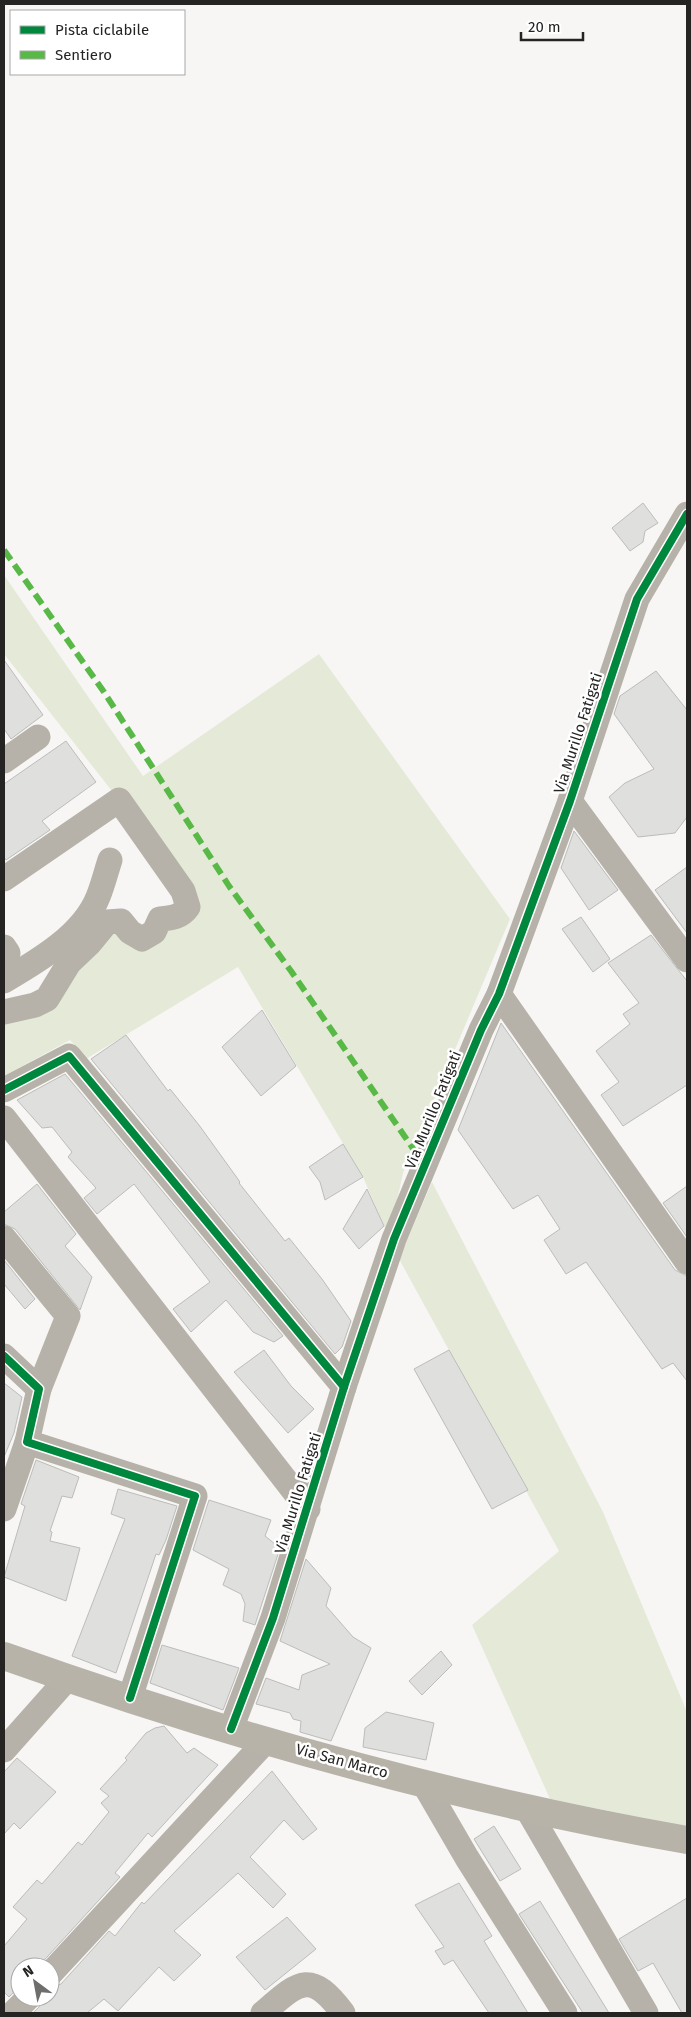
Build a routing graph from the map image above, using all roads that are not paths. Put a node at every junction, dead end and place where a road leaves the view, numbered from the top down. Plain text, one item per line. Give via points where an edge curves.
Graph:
1 (687, 514) edge
2 (38, 737) dead end
3 (4, 761) edge
4 (570, 801) junction
5 (110, 860) dead end
6 (4, 879) edge
7 (4, 947) edge
8 (4, 955) edge
9 (687, 960) edge
10 (4, 981) edge
11 (499, 994) junction
12 (4, 1012) edge
13 (4, 1090) edge
14 (4, 1118) edge
15 (4, 1238) edge
16 (687, 1262) edge
17 (4, 1356) edge
18 (344, 1387) junction
19 (39, 1389) junction
20 (27, 1442) junction
21 (4, 1509) edge
22 (308, 1509) junction
23 (4, 1656) edge
24 (68, 1678) junction
25 (130, 1698) junction
26 (231, 1728) junction
27 (266, 1741) junction
28 (4, 1750) edge
29 (424, 1784) junction
30 (526, 1807) junction
31 (687, 1840) edge
32 (60, 1963) edge
33 (263, 2013) edge
34 (343, 2013) edge
35 (565, 2013) edge
36 (646, 2013) edge

1 - 4 street, Via Murillo Fatigati via 637,599
2 - 3 street
4 - 9 street
4 - 11 street, Via Murillo Fatigati
5 - 10 street via 98,898 87,917 72,934
6 - 12 street via 119,800 183,891 188,907 174,918 160,919 154,932 142,939 121,921 107,922 69,963 47,998
7 - 8 street via 8,953
11 - 16 street
11 - 18 street, Via Murillo Fatigati via 480,1030 394,1239
13 - 18 street via 70,1056
14 - 22 street
15 - 19 street via 68,1316
17 - 19 street
18 - 22 street, Via Murillo Fatigati
19 - 20 street
20 - 21 street
20 - 25 street via 195,1496
22 - 26 street, Via Murillo Fatigati via 273,1618
23 - 24 main road, Via San Marco
24 - 25 main road, Via San Marco
24 - 28 street
25 - 26 main road, Via San Marco
26 - 27 main road, Via San Marco
27 - 29 main road, Via San Marco
27 - 32 street
29 - 30 main road, Via San Marco
29 - 35 street
30 - 31 main road, Via San Marco via 585,1822
30 - 36 street
33 - 34 street via 295,1987 311,1985 325,1991

